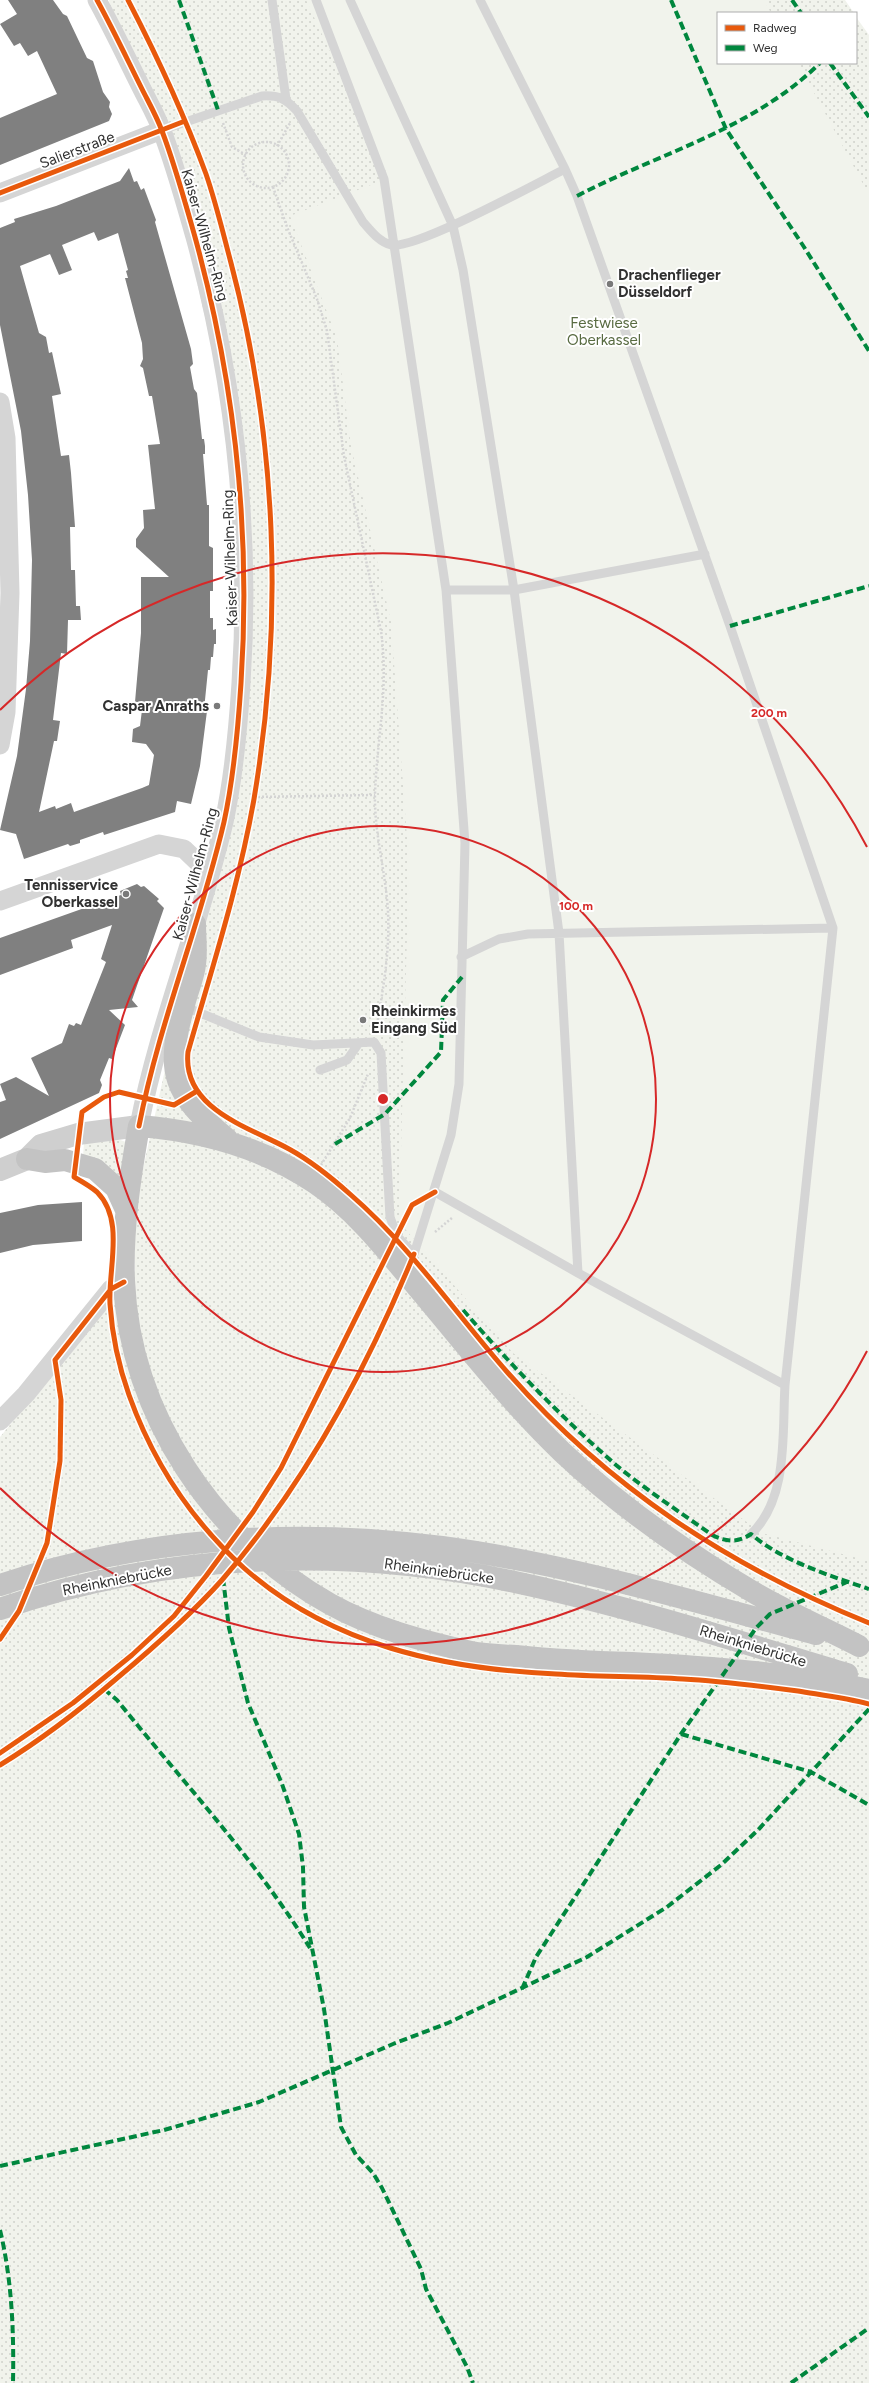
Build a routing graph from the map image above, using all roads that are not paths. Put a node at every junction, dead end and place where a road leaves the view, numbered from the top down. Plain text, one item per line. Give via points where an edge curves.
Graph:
1 (97, 0) edge
2 (272, 0) edge
3 (316, 0) edge
4 (350, 0) edge
5 (480, 0) edge
6 (286, 99) junction
7 (162, 130) junction
8 (565, 169) junction
9 (0, 193) edge
10 (453, 226) junction
11 (392, 245) junction
12 (0, 402) edge
13 (705, 554) junction
14 (446, 590) junction
15 (514, 590) junction
16 (0, 745) edge
17 (209, 873) junction
18 (0, 901) edge
19 (195, 924) joint
20 (833, 928) junction
21 (559, 933) junction
22 (461, 957) junction
23 (177, 1004) junction
24 (359, 1043) junction
25 (320, 1070) dead end
26 (139, 1126) junction
27 (229, 1141) junction
28 (26, 1159) junction
29 (0, 1170) edge
30 (434, 1192) junction
31 (126, 1210) junction
32 (578, 1273) junction
33 (124, 1282) junction
34 (785, 1385) junction
35 (0, 1421) edge
36 (751, 1534) dead end
37 (0, 1585) edge
38 (6, 1616) edge
39 (864, 1647) edge
40 (869, 1681) edge
41 (869, 1690) edge

1 - 7 street, Kaiser-Wilhelm-Ring
2 - 6 lane
3 - 11 lane via 384,179
4 - 10 lane
5 - 8 lane
6 - 7 lane via 275,95 262,96
6 - 11 lane via 296,111 363,222 376,238
7 - 9 street, Salierstraße
7 - 17 street, Kaiser-Wilhelm-Ring via 212,299 228,383 239,468 244,639 237,750 224,822
8 - 10 lane
8 - 13 lane
10 - 11 lane via 418,240
10 - 15 lane via 463,270
11 - 14 lane via 419,400
12 - 16 street via 6,438 10,593 6,712
13 - 15 lane
13 - 20 lane
14 - 15 lane
14 - 22 lane via 465,843
15 - 21 lane
17 - 18 street via 184,848 159,844
17 - 19 street, Kaiser-Wilhelm-Ring
19 - 23 highway via 195,964
20 - 21 lane
20 - 34 lane
21 - 22 lane via 528,934 499,939
21 - 32 lane
22 - 30 lane via 459,1084 451,1135
23 - 24 lane via 259,1037 313,1049
23 - 26 street via 144,1098
23 - 27 highway via 174,1063 179,1082 192,1107
24 - 25 lane via 347,1060
24 - 30 lane via 374,1042 381,1053 392,1225 397,1236 414,1254
26 - 27 highway via 174,1129
26 - 28 street via 78,1134 41,1145
26 - 31 highway
27 - 39 highway via 317,1176 373,1234 501,1388 563,1452 617,1500 674,1542 754,1593
28 - 29 street
28 - 31 highway via 45,1162 65,1160 95,1169 116,1188
30 - 32 lane
31 - 33 highway
32 - 34 lane
33 - 35 street via 110,1289 55,1360
33 - 41 highway via 129,1324 144,1383 166,1436 193,1481 232,1527 280,1573 331,1605 393,1632 474,1652 554,1660 764,1672
34 - 36 lane via 780,1474 760,1526
37 - 39 highway, Rheinkniebrücke via 108,1556 189,1543 272,1537 352,1539 442,1547 530,1562 640,1587
38 - 40 highway, Rheinkniebrücke via 27,1599 114,1578 196,1565 273,1559 352,1560 435,1569 522,1584 637,1611

